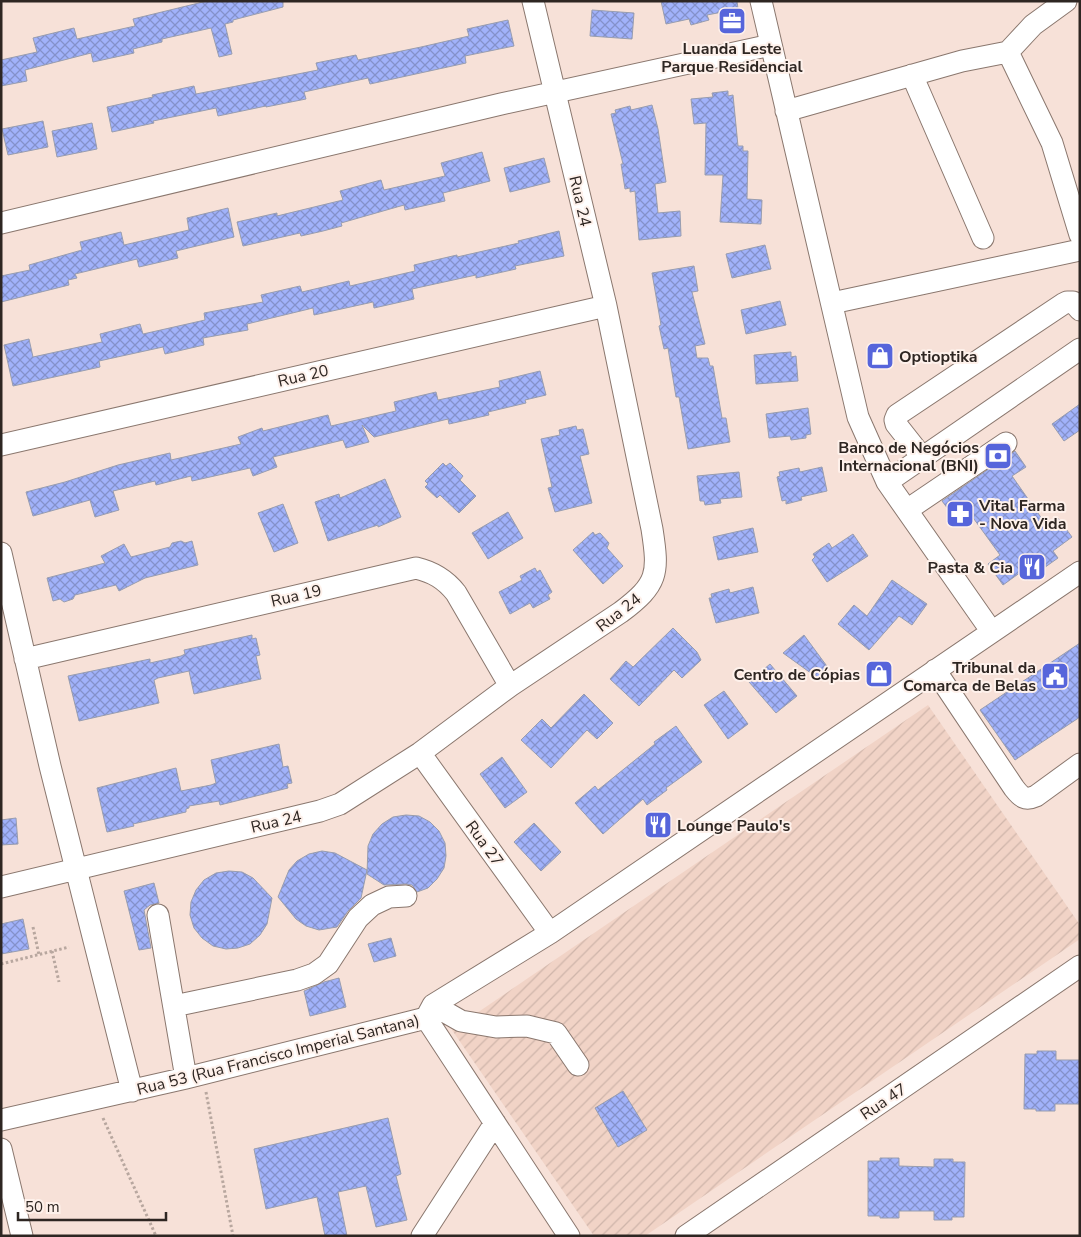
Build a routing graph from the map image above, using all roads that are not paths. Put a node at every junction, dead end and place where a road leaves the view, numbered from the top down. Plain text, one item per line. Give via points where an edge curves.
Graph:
1 (533, 1) edge
2 (761, 1) edge
3 (1066, 1) edge
4 (770, 45) junction
5 (1008, 52) junction
6 (912, 75) junction
7 (555, 92) junction
8 (786, 111) junction
9 (1, 223) edge
10 (1080, 235) edge
11 (983, 238) dead end
12 (1080, 250) edge
13 (832, 303) junction
14 (606, 306) junction
15 (1080, 310) edge
16 (1080, 349) edge
17 (1006, 443) dead end
18 (1, 445) edge
19 (922, 458) junction
20 (887, 482) junction
21 (907, 510) junction
22 (1, 553) edge
23 (1080, 572) edge
24 (992, 632) junction
25 (24, 659) junction
26 (935, 670) junction
27 (510, 686) junction
28 (420, 753) junction
29 (1080, 764) edge
30 (76, 870) junction
31 (1, 887) edge
32 (406, 896) dead end
33 (158, 915) dead end
34 (550, 934) junction
35 (1080, 966) edge
36 (174, 1006) junction
37 (430, 1012) junction
38 (578, 1065) dead end
39 (194, 1076) junction
40 (132, 1091) junction
41 (1, 1120) edge
42 (495, 1123) junction
43 (1, 1149) edge
44 (22, 1236) edge
45 (422, 1236) edge
46 (569, 1236) edge
47 (686, 1236) edge

1 - 7 street, Rua 24
2 - 4 street
3 - 5 street via 1033,25
4 - 7 street
4 - 8 street
5 - 6 street
5 - 10 street via 1052,143
6 - 8 street
6 - 11 street
7 - 9 street
7 - 14 street, Rua 24
8 - 13 street
12 - 13 street
13 - 20 street via 858,417
14 - 18 street, Rua 20
14 - 27 street, Rua 24 via 652,530 656,558 652,582 638,600
15 - 19 street via 1074,302 1063,304 897,415 896,424
16 - 19 street
17 - 21 street
19 - 20 street
20 - 21 street
21 - 24 street
22 - 25 street
23 - 24 street, Rua 53 (Rua Francisco Imperial Santana)
24 - 26 street, Rua 53 (Rua Francisco Imperial Santana)
25 - 27 street, Rua 19 via 416,568 438,576 452,588
25 - 30 street
26 - 29 street via 1014,788 1024,798 1036,796
26 - 34 street, Rua 53 (Rua Francisco Imperial Santana)
27 - 28 street, Rua 24
28 - 30 street, Rua 24 via 340,804 320,812
28 - 34 street, Rua 27
30 - 31 street, Rua 24
30 - 40 street
32 - 36 street via 389,896 366,910 328,964 314,974
33 - 36 street
34 - 37 street, Rua 53 (Rua Francisco Imperial Santana)
35 - 47 street, Rua 47
36 - 39 street
37 - 38 street via 496,1027 526,1026 556,1033
37 - 39 street, Rua 53 (Rua Francisco Imperial Santana)
37 - 42 street
39 - 40 street, Rua 53 (Rua Francisco Imperial Santana)
40 - 41 street, Rua 53 (Rua Francisco Imperial Santana)
42 - 45 street
42 - 46 street
43 - 44 street

